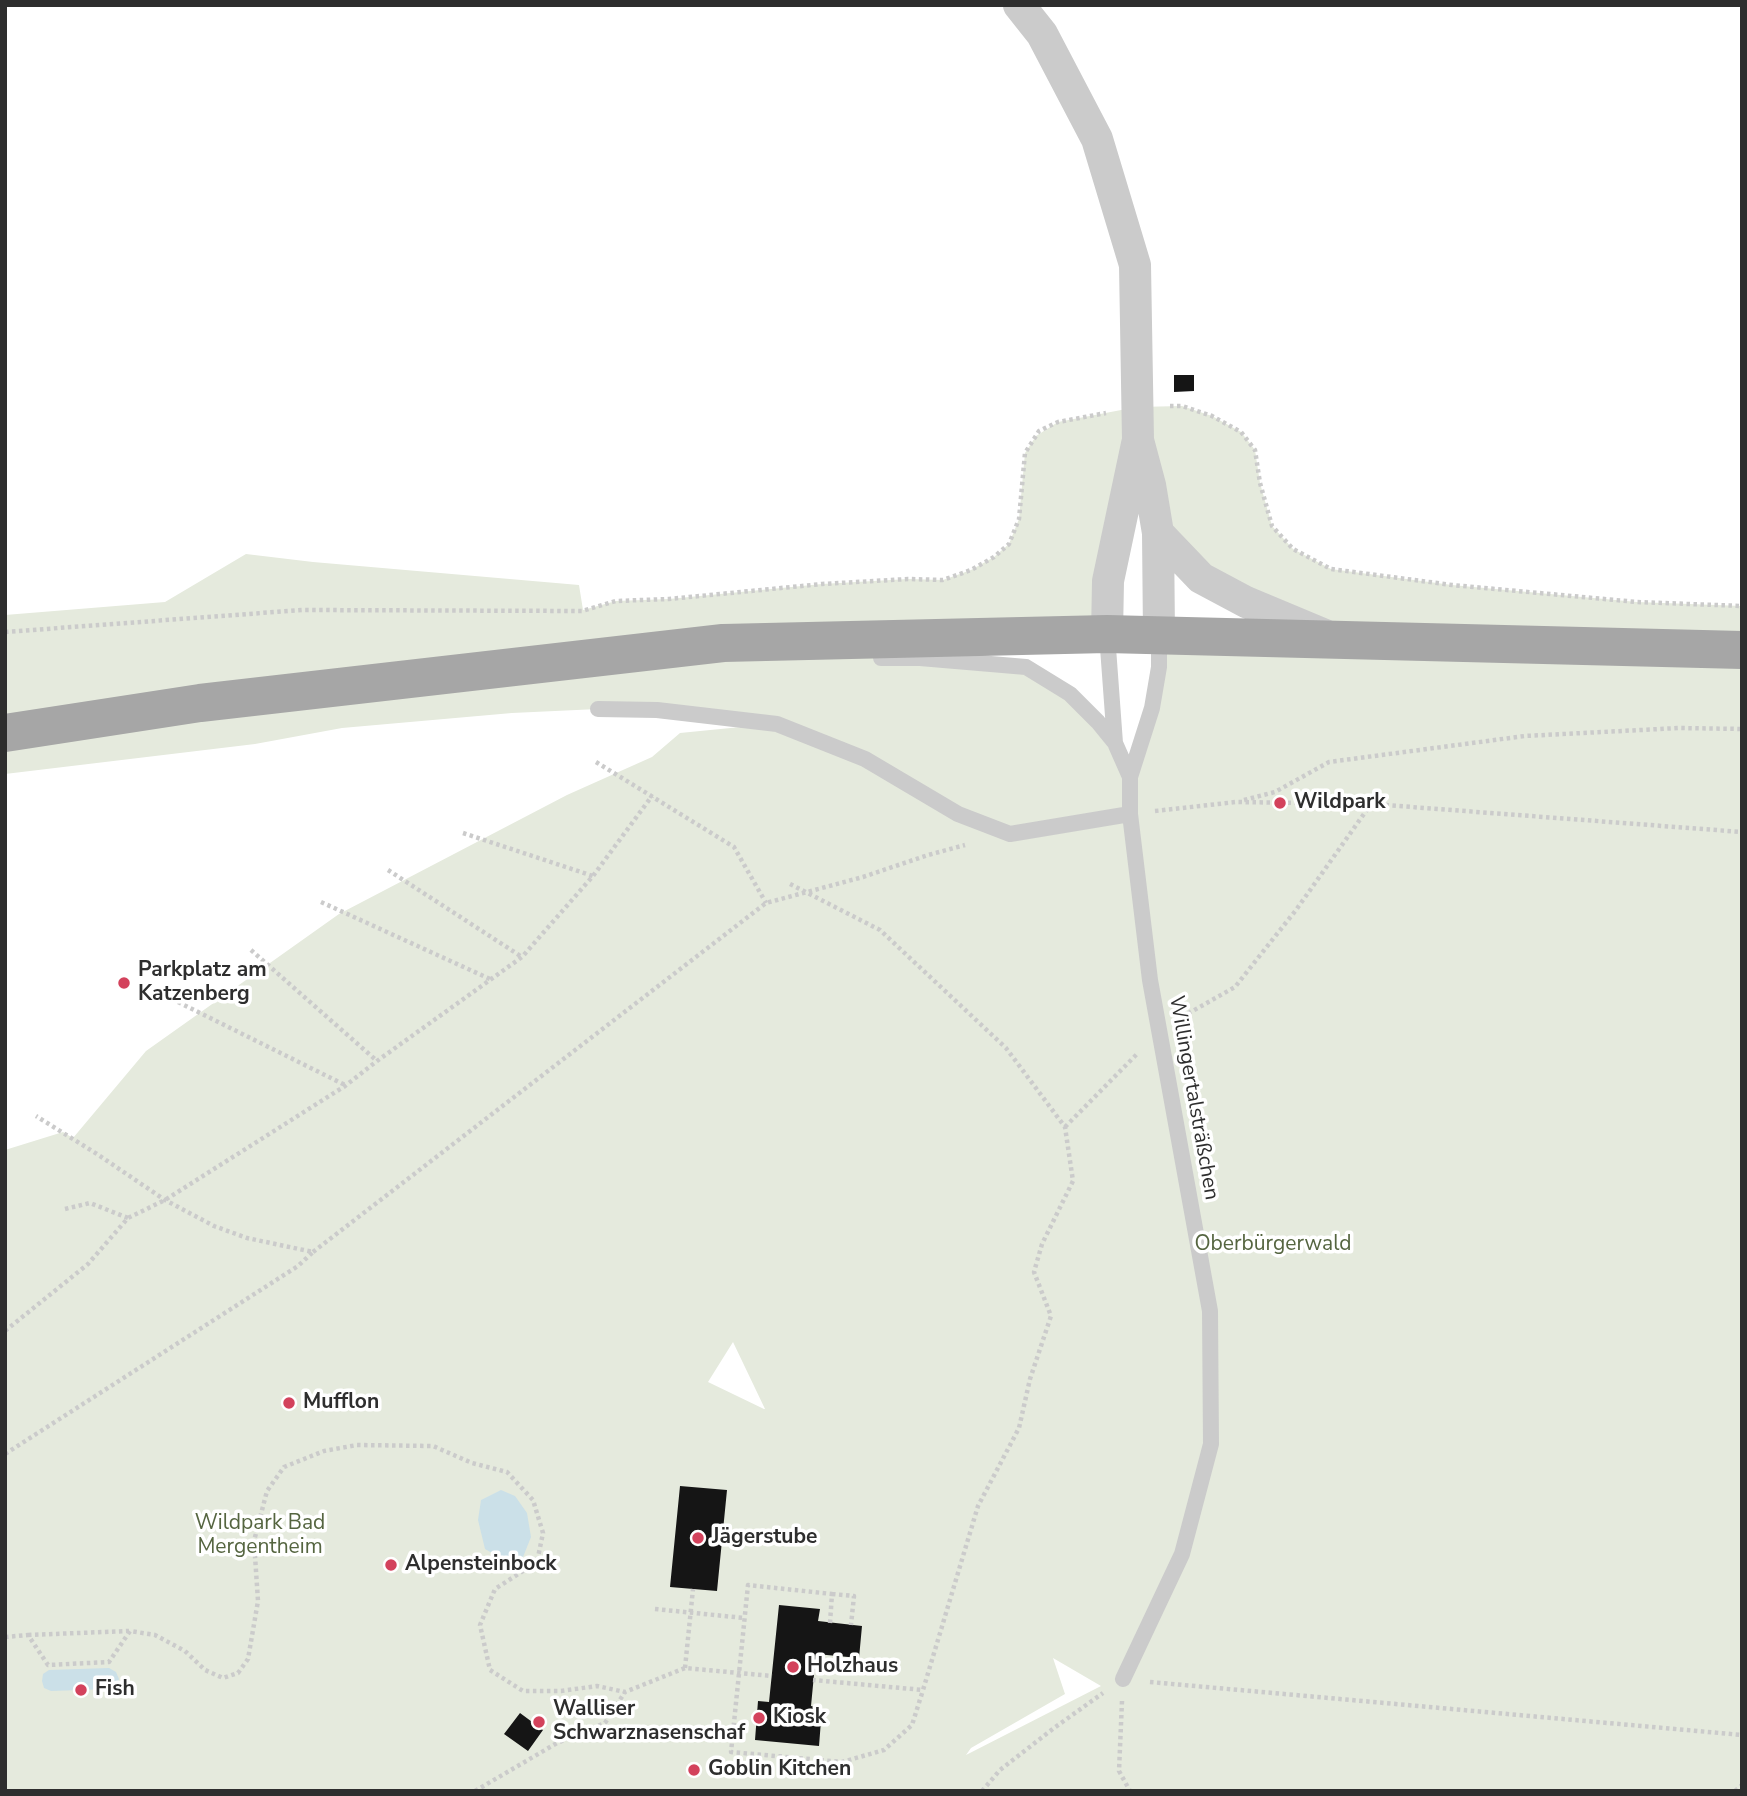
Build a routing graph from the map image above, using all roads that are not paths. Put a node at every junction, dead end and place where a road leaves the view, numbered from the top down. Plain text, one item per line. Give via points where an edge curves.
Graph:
1 (1019, 5) edge
2 (1138, 440) junction
3 (1158, 533) junction
4 (1107, 634) junction
5 (1159, 635) junction
6 (1333, 638) junction
7 (723, 643) junction
8 (1742, 650) edge
9 (820, 657) dead end
10 (870, 658) dead end
11 (598, 709) dead end
12 (5, 733) edge
13 (1115, 743) junction
14 (1130, 777) junction
15 (1130, 814) junction
16 (1123, 1679) road end

1 - 2 street via 1042,34 1097,139 1135,265
2 - 3 street
2 - 4 street via 1108,581
3 - 5 street
3 - 6 street via 1201,578
4 - 5 main road
4 - 7 main road
4 - 13 lane
5 - 6 main road
5 - 14 lane via 1152,708
6 - 8 main road
7 - 9 lane
7 - 12 main road via 200,703
10 - 13 lane via 1027,667 1070,694
11 - 15 lane via 657,710 777,724 865,759 958,814 1010,834
13 - 14 lane
14 - 15 lane, Willingertalsträßchen
15 - 16 lane, Willingertalsträßchen via 1150,980 1210,1311 1211,1444 1182,1554

